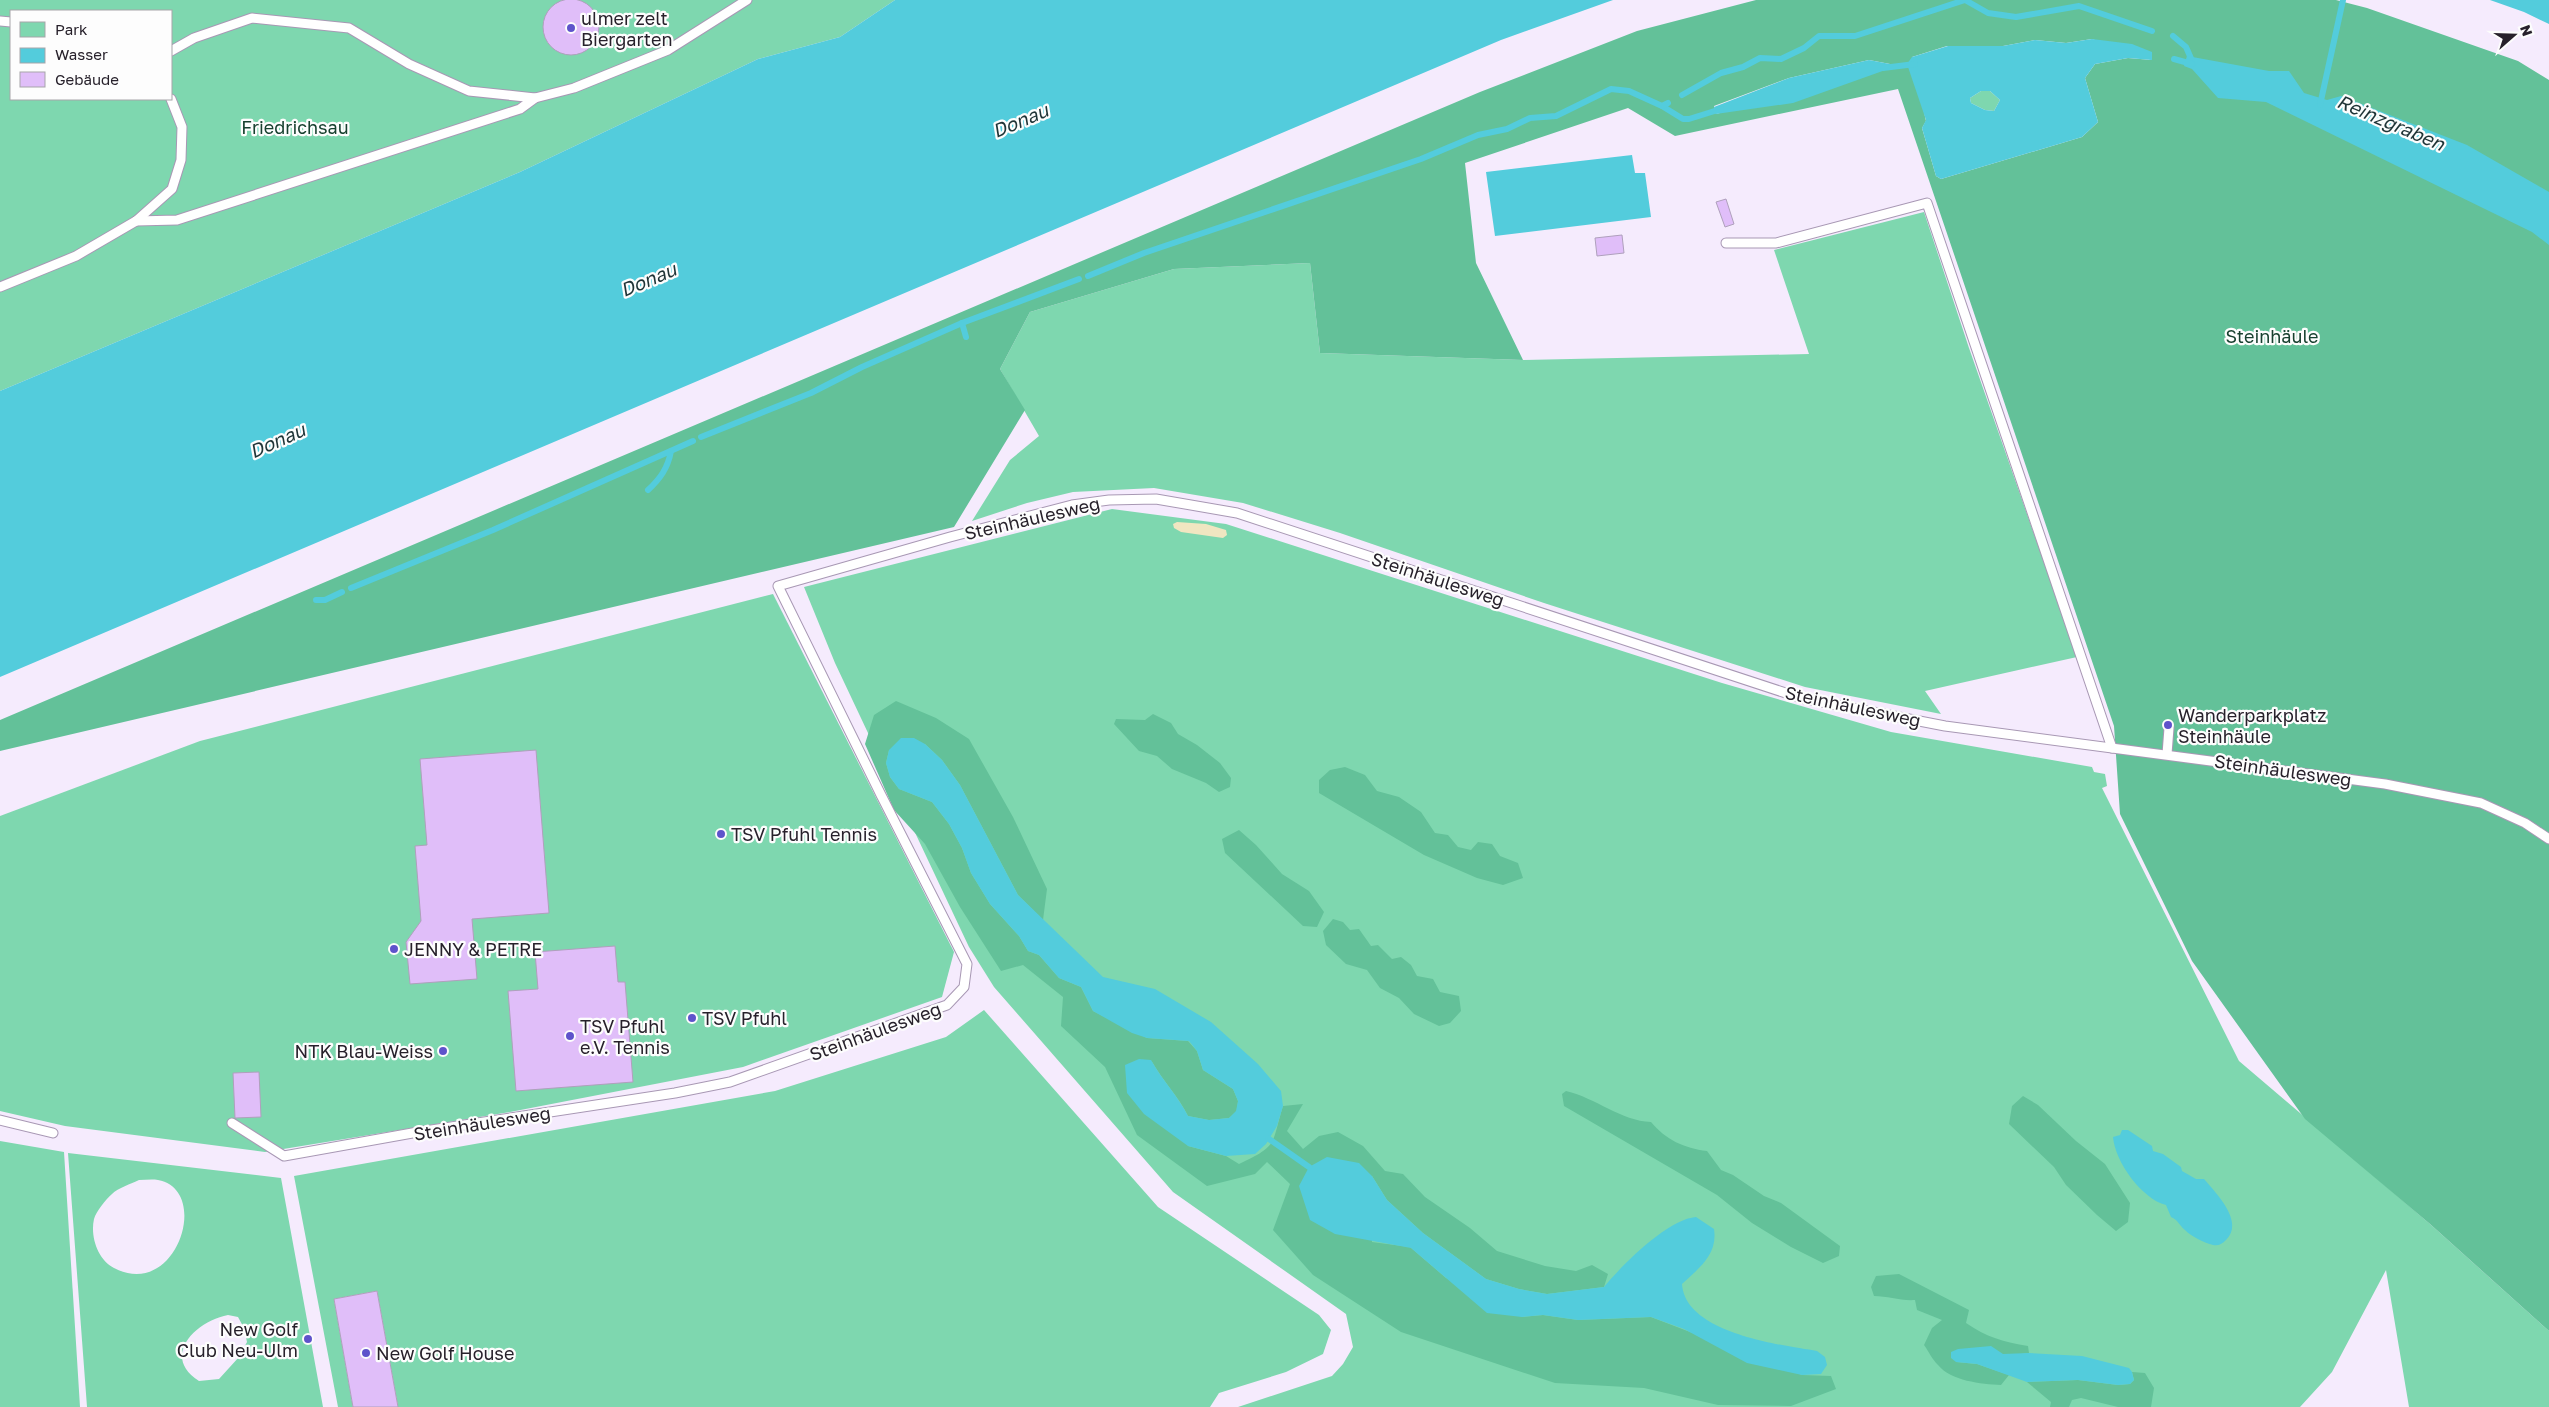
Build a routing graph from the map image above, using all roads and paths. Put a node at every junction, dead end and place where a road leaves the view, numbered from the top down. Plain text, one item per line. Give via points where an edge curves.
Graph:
1 (746, 0) edge
2 (172, 50) edge
3 (535, 98) junction
4 (171, 100) edge
5 (136, 221) junction
6 (1726, 243) dead end
7 (0, 288) edge
8 (2169, 728) dead end
9 (2112, 748) junction
10 (2167, 754) junction
11 (2549, 839) edge
12 (0, 1120) edge
13 (232, 1123) dead end
14 (53, 1133) dead end

1 - 3 lane via 668,50 574,88
2 - 3 lane via 194,38 252,18 349,28 409,64 469,91
3 - 5 lane via 520,109 177,220
4 - 5 lane via 182,127 180,160 172,189
5 - 7 lane via 76,256
6 - 9 lane via 1776,243 1927,203
8 - 10 lane
9 - 10 lane, Steinhäulesweg
9 - 13 lane, Steinhäulesweg via 1945,726 1801,698 1237,513 1156,499 1072,505 950,536 778,586 968,964 964,987 947,1005 730,1082 675,1093 284,1156
10 - 11 lane, Steinhäulesweg via 2386,784 2481,803 2525,823
12 - 14 lane

